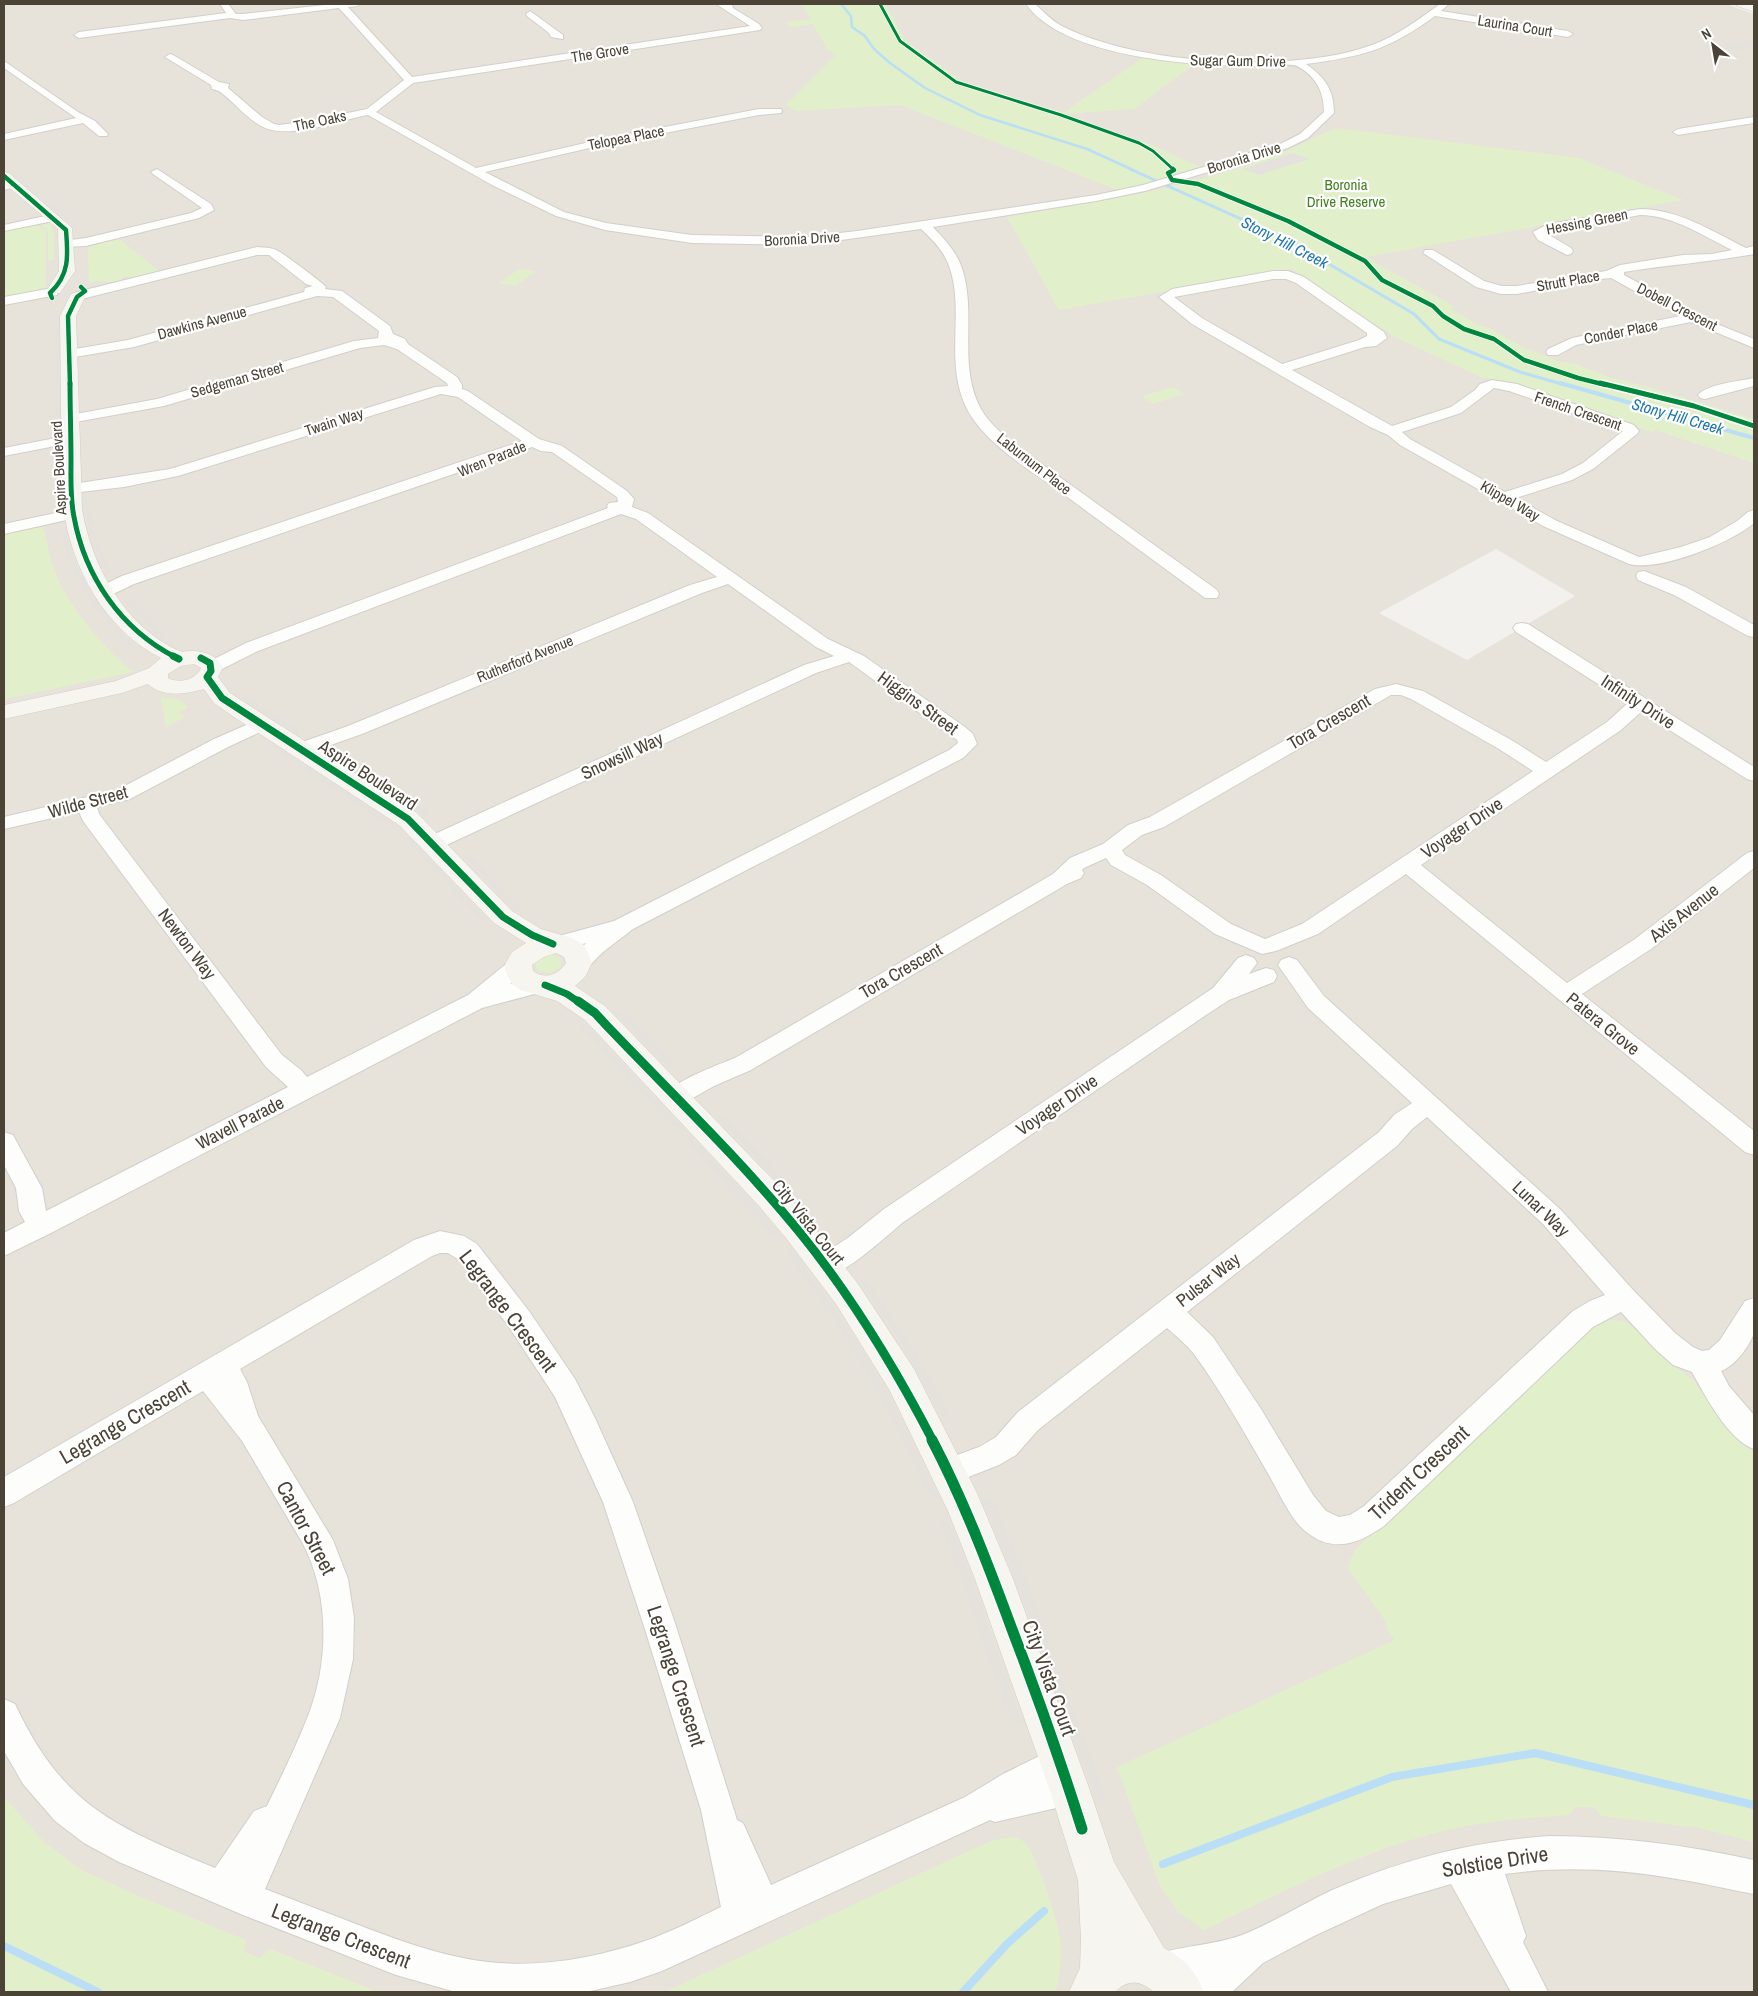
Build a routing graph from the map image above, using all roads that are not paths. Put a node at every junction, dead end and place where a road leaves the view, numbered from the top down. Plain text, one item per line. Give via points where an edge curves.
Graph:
1 (224, 4) edge
2 (356, 4) edge
3 (1030, 4) edge
4 (1444, 4) edge
5 (1741, 4) edge
6 (342, 6) junction
7 (724, 6) edge
8 (1754, 8) edge
9 (1433, 13) junction
10 (530, 14) dead end
11 (231, 15) junction
12 (1568, 34) dead end
13 (79, 35) dead end
14 (585, 55) junction
15 (170, 56) dead end
16 (1297, 62) junction
17 (4, 64) edge
18 (410, 80) junction
19 (777, 111) dead end
20 (370, 112) junction
21 (1754, 120) edge
22 (81, 121) junction
23 (1678, 132) dead end
24 (103, 134) dead end
25 (4, 137) edge
26 (157, 172) dead end
27 (476, 172) junction
28 (7, 183) edge
29 (53, 217) junction
30 (924, 226) junction
31 (4, 228) edge
32 (67, 243) junction
33 (1567, 251) dead end
34 (1750, 251) edge
35 (1429, 253) dead end
36 (67, 271) junction
37 (1619, 276) junction
38 (312, 287) junction
39 (80, 292) junction
40 (54, 295) junction
41 (7, 300) edge
42 (68, 316) junction
43 (1692, 318) junction
44 (384, 339) junction
45 (1754, 344) edge
46 (1553, 352) dead end
47 (69, 353) junction
48 (1279, 368) junction
49 (1754, 382) edge
50 (448, 386) junction
51 (1705, 395) dead end
52 (70, 417) junction
53 (1395, 430) junction
54 (71, 441) junction
55 (533, 442) junction
56 (4, 452) edge
57 (72, 490) junction
58 (1506, 498) junction
59 (618, 507) junction
60 (1754, 515) edge
61 (74, 516) junction
62 (4, 529) edge
63 (1643, 567) junction
64 (727, 576) junction
65 (103, 592) junction
66 (1211, 594) dead end
67 (1522, 628) dead end
68 (1754, 632) edge
69 (845, 653) junction
70 (183, 672) junction
71 (1648, 708) junction
72 (4, 712) edge
73 (258, 722) junction
74 (306, 752) junction
75 (1550, 769) junction
76 (1754, 776) edge
77 (95, 802) junction
78 (4, 823) edge
79 (433, 843) junction
80 (1116, 853) junction
81 (1754, 858) edge
82 (1402, 867) junction
83 (503, 917) junction
84 (625, 924) junction
85 (1310, 929) junction
86 (554, 944) junction
87 (1255, 953) junction
88 (520, 963) junction
89 (578, 965) junction
90 (1279, 970) junction
91 (541, 985) junction
92 (1560, 990) junction
93 (1221, 994) junction
94 (476, 1002) junction
95 (605, 1023) junction
96 (298, 1093) junction
97 (680, 1101) junction
98 (1434, 1110) junction
99 (4, 1142) edge
100 (1754, 1145) edge
101 (50, 1221) junction
102 (4, 1245) edge
103 (821, 1259) junction
104 (1624, 1298) junction
105 (1754, 1308) edge
106 (1162, 1316) junction
107 (1702, 1363) junction
108 (215, 1369) junction
109 (1754, 1436) edge
110 (945, 1465) junction
111 (4, 1493) edge
112 (4, 1715) edge
113 (1065, 1776) junction
114 (1471, 1863) junction
115 (1096, 1872) junction
116 (1754, 1876) edge
117 (232, 1893) junction
118 (751, 1913) junction
119 (1250, 1950) junction
120 (1165, 1975) edge
121 (1097, 1983) edge
122 (1208, 1992) edge
123 (1530, 1992) edge

1 - 11 street
2 - 6 street
3 - 16 street, Sugar Gum Drive via 1061,29 1114,48 1162,57 1218,62
4 - 9 street, Sugar Gum Drive
5 - 8 street
6 - 11 street via 252,17
6 - 18 street
7 - 14 street, The Grove via 757,28
9 - 12 street, Laurina Court
9 - 16 street, Sugar Gum Drive via 1389,42 1373,48
10 - 14 street
11 - 13 street
14 - 18 street, The Grove
15 - 20 street, The Oaks via 220,86 256,118 274,128
16 - 30 street, Boronia Drive via 1323,83 1329,95 1328,113 1304,136 1284,146 1145,188
17 - 22 street
18 - 20 street
19 - 27 street, Telopea Place via 607,141
20 - 27 street, Boronia Drive
21 - 23 street
22 - 24 street
22 - 25 street
26 - 32 street via 200,203 201,210 184,218
27 - 30 street, Boronia Drive via 560,214 660,235 718,240 805,241
28 - 29 street
29 - 31 street
29 - 32 street via 65,228
30 - 66 street, Laburnum Place via 943,244 956,268 962,380 974,409 997,436 1020,455
32 - 36 street
33 - 34 street, Hessing Green via 1539,232 1640,212 1655,212 1674,217
34 - 37 street, Dobell Crescent via 1633,268
35 - 37 street, Strutt Place via 1486,290 1496,293
36 - 39 street
36 - 40 street
37 - 43 street, Dobell Crescent
38 - 39 street via 277,258 262,253 234,257 130,284
38 - 44 street via 337,294 382,326 387,331
38 - 47 street, Dawkins Avenue via 295,297 129,344
39 - 40 street
39 - 42 street, Aspire Boulevard
40 - 41 street
40 - 42 street
42 - 47 street, Aspire Boulevard
43 - 45 street, Dobell Crescent
43 - 46 street, Conder Place via 1572,342
44 - 50 street, Sedgeman Street via 402,346
44 - 52 street, Sedgeman Street via 166,402
47 - 52 street, Aspire Boulevard
48 - 48 street, Klippel Way via 1197,321 1173,298 1185,292 1286,277 1302,283 1380,335 1371,343
48 - 53 street, Klippel Way via 1375,424
49 - 51 street
50 - 55 street
50 - 57 street, Twain Way via 173,473
52 - 54 street, Aspire Boulevard
53 - 58 street, Klippel Way via 1405,442
53 - 58 street, French Crescent via 1456,410 1480,393 1497,388 1522,391 1632,431 1588,466 1567,477
54 - 56 street
54 - 57 street, Aspire Boulevard
55 - 59 street via 611,497
55 - 65 street, Wren Parade via 518,452 490,462 131,586
57 - 61 street, Aspire Boulevard
58 - 63 street, Klippel Way via 1549,523
59 - 64 street, Higgins Street via 642,516
59 - 70 street
60 - 63 street via 1725,536
61 - 62 street
61 - 65 street, Aspire Boulevard via 82,549
63 - 68 street, Klippel Way
64 - 69 street, Higgins Street via 816,640
64 - 74 street, Rutherford Avenue
65 - 70 street, Aspire Boulevard via 145,640 155,661
67 - 71 street, Infinity Drive
69 - 79 street, Snowsill Way
69 - 84 street, Higgins Street via 958,731 968,742 966,747
70 - 72 street
70 - 73 street, Aspire Boulevard
71 - 75 street, Voyager Drive via 1614,726
71 - 76 street, Infinity Drive
73 - 74 street, Aspire Boulevard
73 - 77 street, Wilde Street via 130,792
74 - 79 street, Aspire Boulevard via 408,819
75 - 80 street, Tora Crescent via 1417,695 1391,689 1157,822
75 - 82 street, Voyager Drive
77 - 78 street, Wilde Street
77 - 96 street, Newton Way via 90,816 274,1061 281,1083
79 - 83 street, Aspire Boulevard
80 - 87 street via 1125,865 1154,880
80 - 97 street, Tora Crescent via 1060,878 743,1064 713,1087
81 - 92 street, Axis Avenue via 1644,944
82 - 85 street, Voyager Drive
82 - 92 street, Patera Grove via 1452,902
83 - 86 street, Aspire Boulevard
83 - 88 street, Aspire Boulevard
84 - 86 street, Higgins Street
84 - 89 street, Higgins Street
85 - 87 street, Voyager Drive
85 - 90 street, Voyager Drive
86 - 88 street via 534,949
86 - 89 street via 575,952
87 - 90 street via 1253,972
87 - 90 street via 1281,951
87 - 93 street, Voyager Drive
88 - 91 street via 523,978
88 - 94 street, Wavell Parade
89 - 91 street via 562,982
89 - 95 street
90 - 93 street, Voyager Drive
90 - 98 street, Lunar Way
91 - 94 street, Wavell Parade
91 - 95 street via 567,994
92 - 100 street, Patera Grove
93 - 103 street, Voyager Drive via 893,1216 858,1245
94 - 96 street, Wavell Parade
95 - 97 street, City Vista Court
96 - 101 street, Wavell Parade
97 - 103 street, City Vista Court via 771,1198
98 - 104 street, Lunar Way via 1552,1217
98 - 106 street, Pulsar Way via 1388,1139
99 - 101 street via 29,1188 32,1211
101 - 102 street, Wavell Parade
103 - 110 street, City Vista Court via 888,1357
104 - 106 street, Trident Crescent via 1583,1318 1374,1516 1348,1530 1322,1527 1308,1513 1222,1375
104 - 107 street, Lunar Way via 1673,1348 1690,1360
105 - 107 street via 1722,1357
106 - 110 street, Pulsar Way via 1028,1422 1006,1446 989,1456
107 - 109 street via 1719,1395
108 - 111 street, Legrange Crescent
108 - 117 street, Cantor Street via 218,1391 248,1425 325,1557 336,1591 339,1631 333,1689 315,1740
108 - 118 street, Legrange Crescent via 423,1248 447,1242 468,1252 519,1319 565,1388 601,1460 633,1545 718,1810 732,1882
110 - 113 street, City Vista Court via 979,1541
112 - 117 street, Legrange Crescent via 39,1780 79,1819 141,1855
113 - 115 street, City Vista Court
113 - 118 street, Legrange Crescent via 977,1809
114 - 116 street, Solstice Drive via 1549,1853 1598,1852 1679,1861
114 - 119 street, Solstice Drive via 1386,1886 1331,1909
114 - 123 street via 1479,1902
115 - 120 street, City Vista Court via 1128,1929
115 - 121 street, City Vista Court via 1103,1939
117 - 118 street, Legrange Crescent via 434,1970 491,1980 553,1979 619,1967 665,1951
119 - 120 street, Solstice Drive
119 - 122 street, Solstice Drive
120 - 121 street via 1132,1960 1116,1964

